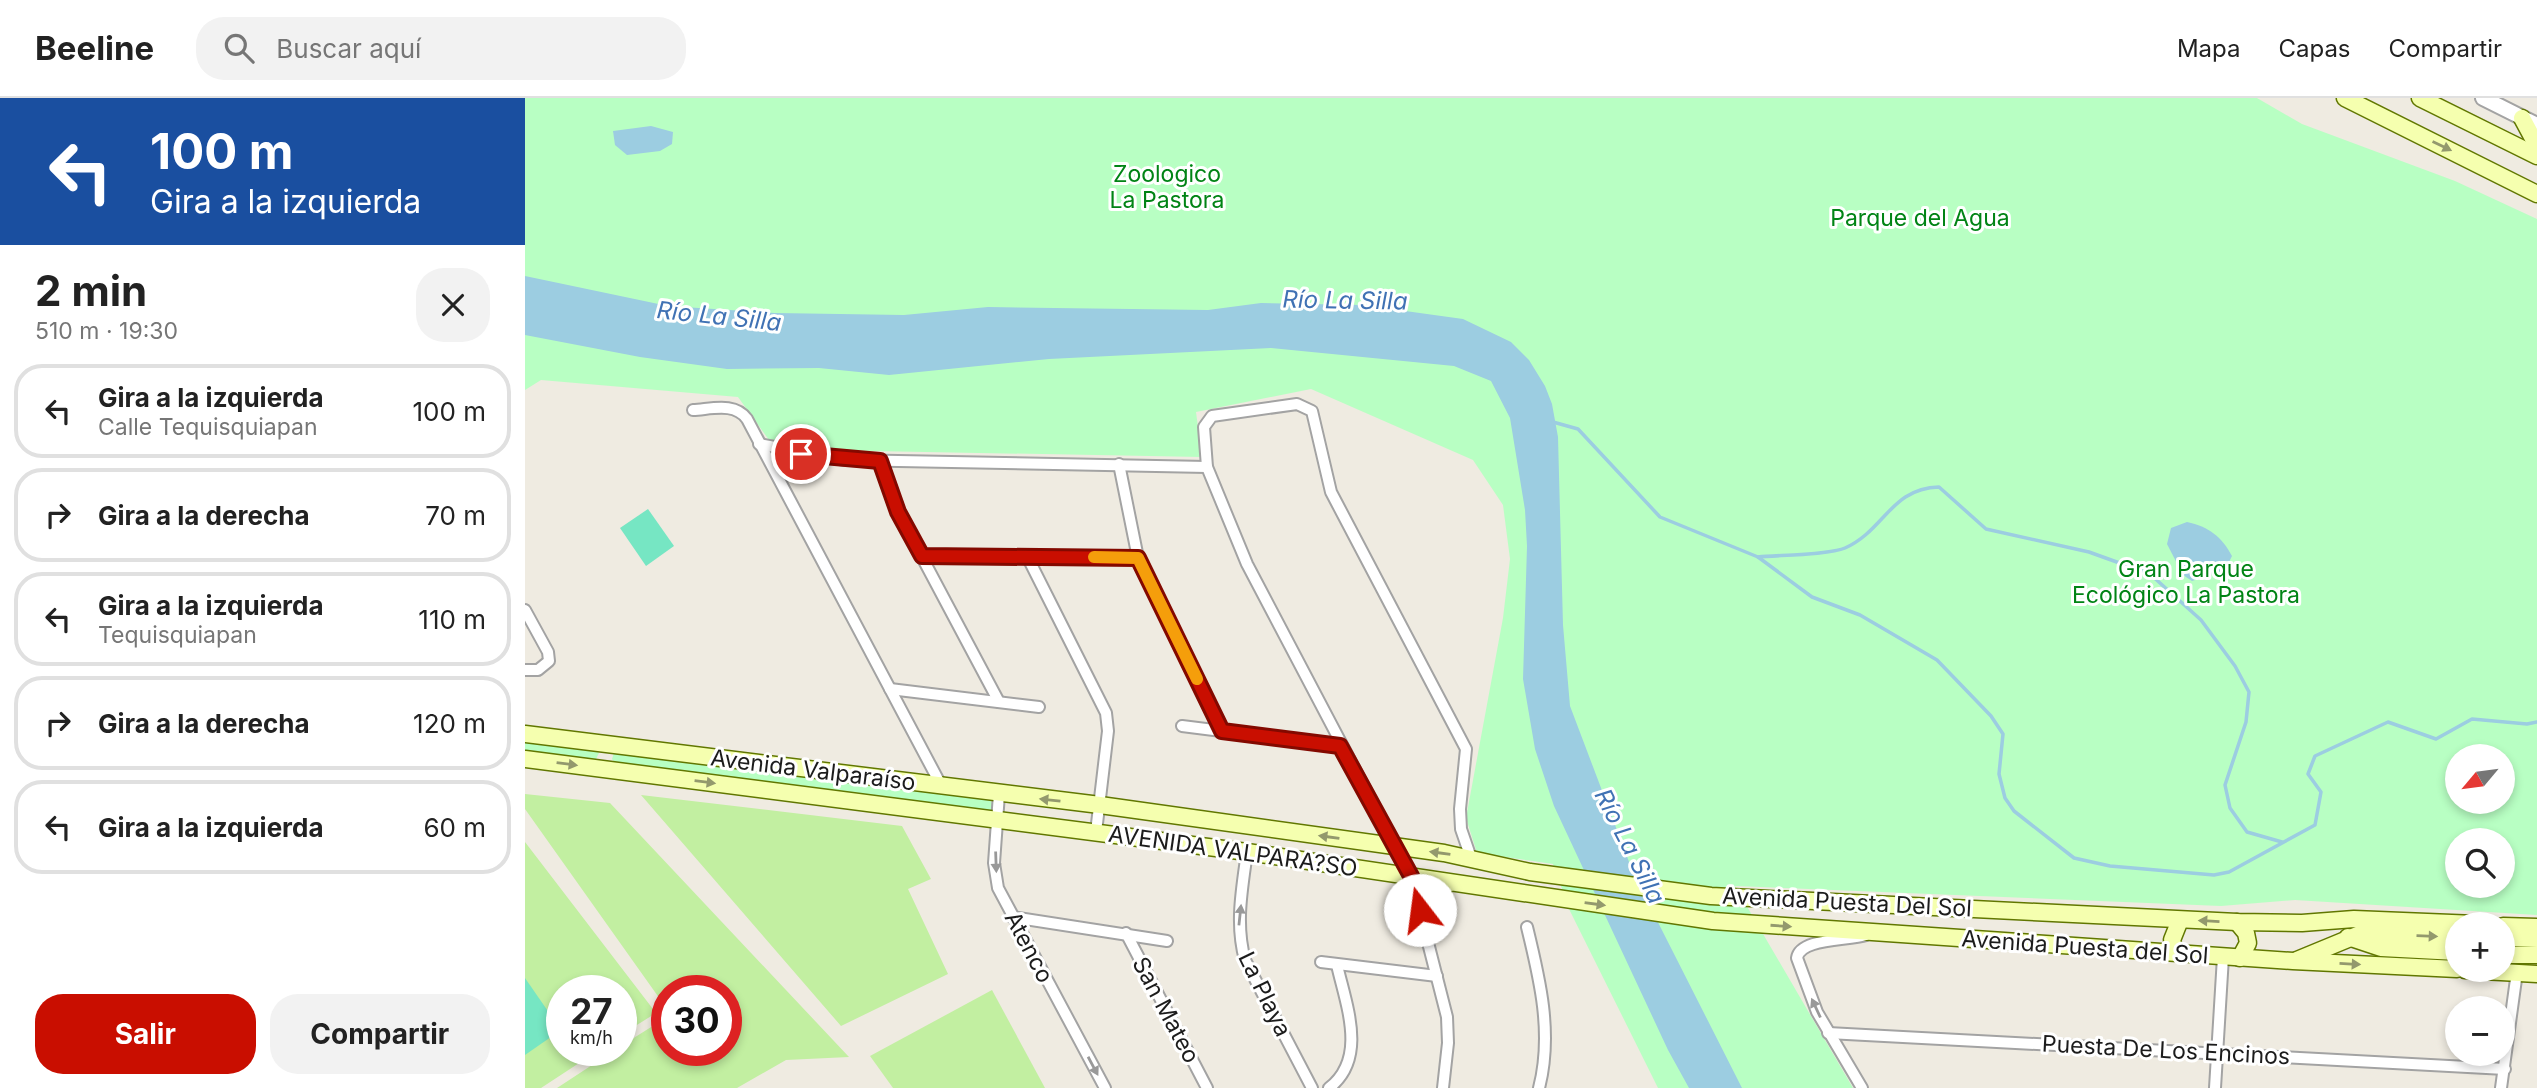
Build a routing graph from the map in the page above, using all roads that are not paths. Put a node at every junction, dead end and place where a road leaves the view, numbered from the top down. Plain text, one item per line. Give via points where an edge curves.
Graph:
1 (2345, 98) edge
2 (2420, 98) edge
3 (2483, 98) edge
4 (2530, 122) edge
5 (2537, 146) edge
6 (2537, 156) edge
7 (2537, 194) edge
8 (693, 410) dead end
9 (759, 444) junction
10 (880, 461) junction
11 (1119, 464) junction
12 (1207, 467) junction
13 (922, 556) junction
14 (1027, 556) junction
15 (1138, 558) junction
16 (525, 610) edge
17 (525, 670) edge
18 (890, 689) junction
19 (999, 702) junction
20 (1039, 707) dead end
21 (1182, 726) dead end
22 (1222, 731) junction
23 (525, 734) edge
24 (1340, 746) junction
25 (525, 759) edge
26 (942, 787) junction
27 (999, 794) junction
28 (1100, 805) junction
29 (997, 820) junction
30 (1096, 832) junction
31 (1396, 847) junction
32 (1247, 852) junction
33 (1471, 858) junction
34 (1411, 876) junction
35 (1450, 883) junction
36 (1420, 910) junction
37 (1012, 917) junction
38 (2180, 920) junction
39 (1713, 921) joint
40 (2237, 922) junction
41 (2302, 923) junction
42 (2445, 923) edge
43 (2515, 926) edge
44 (1527, 927) dead end
45 (2537, 927) edge
46 (1874, 932) junction
47 (1126, 933) junction
48 (2445, 936) edge
49 (2348, 937) junction
50 (2515, 938) edge
51 (2537, 939) edge
52 (1167, 941) dead end
53 (2445, 951) edge
54 (2175, 952) junction
55 (2515, 955) edge
56 (2537, 955) edge
57 (2223, 957) junction
58 (2240, 958) junction
59 (2293, 961) junction
60 (1321, 962) dead end
61 (1337, 965) junction
62 (2445, 968) edge
63 (2517, 972) joint
64 (2537, 974) edge
65 (1437, 975) junction
66 (1828, 1033) junction
67 (2217, 1053) junction
68 (2505, 1069) junction
69 (1105, 1088) edge
70 (1207, 1088) edge
71 (1312, 1088) edge
72 (1329, 1088) edge
73 (1443, 1088) edge
74 (1539, 1088) edge
75 (1862, 1088) edge
76 (2215, 1088) edge
77 (2501, 1088) edge

1 -> 7 main road
2 - 6 main road
3 - 4 street
4 - 5 main road
8 - 9 street via 741,411
9 - 10 street via 817,457
9 - 18 street
10 - 11 street
10 - 13 street via 898,512
11 - 12 street
11 - 15 street
12 - 24 street via 1247,564
12 - 33 street via 1206,421 1212,416 1297,404 1307,406 1316,419 1331,492 1340,513 1466,749 1460,809
13 - 14 street
13 - 19 street
14 - 15 street
14 - 28 street via 1106,713
15 - 22 street
16 - 17 street via 549,661 538,670
18 - 19 street
18 - 26 street
19 - 20 street
21 - 22 street
22 - 24 street
23 - 26 main road, Avenida Valparaíso via 839,770
24 - 31 street
25 -> 29 main road, Avenida Valparaíso
26 - 27 main road, Avenida Valparaíso
28 -> 27 main road, Avenida Valparaíso
27 - 29 street, Atenco
28 - 30 street
31 -> 28 main road, AVENIDA VALPARA?SO
29 - 30 main road, Avenida Valparaíso
29 -> 37 street, Atenco via 994,863 998,888
30 - 32 main road, AVENIDA VALPARA?SO
33 -> 31 main road, Avenida Puesta Del Sol
31 - 34 street
32 - 34 main road, AVENIDA VALPARA?SO
71 -> 32 street, La Playa via 1240,943
33 - 38 main road, Avenida Puesta Del Sol via 1531,872 1711,896
34 - 35 main road, Avenida Puesta Del Sol
34 - 36 street
35 - 36 main road via 1434,890
35 -> 39 main road, Avenida Puesta Del Sol
36 - 65 street
37 - 47 street
37 -> 69 street, Atenco
40 -> 38 main road, Avenida Puesta Del Sol
38 - 54 main road via 2172,934
39 -> 46 main road, Avenida Puesta del Sol
40 - 41 main road, Avenida Puesta Del Sol
40 - 58 main road via 2248,943
41 - 42 main road via 2354,919
41 - 49 main road
43 - 45 main road
44 - 74 street via 1544,1014 1546,1060
46 - 54 main road, Avenida Puesta del Sol
66 -> 46 street via 1804,982 1798,952 1808,944 1850,940
47 - 52 street
47 - 70 street, San Mateo
49 -> 48 main road via 2371,933
49 - 53 main road via 2381,948
49 - 59 main road
50 - 51 main road
54 - 57 main road, Avenida Puesta del Sol
55 - 56 main road
57 - 58 main road, Avenida Puesta del Sol
57 - 67 street
58 - 59 main road, Avenida Puesta del Sol
59 -> 62 main road, Avenida Puesta del Sol
60 - 61 street
61 - 65 street
61 - 72 street via 1352,1053 1345,1074
63 - 64 main road
63 - 68 street
65 - 73 street via 1447,1017
66 - 67 street, Puesta De Los Encinos
66 - 75 street
67 - 68 street, Puesta De Los Encinos
67 - 76 street
68 - 77 street

